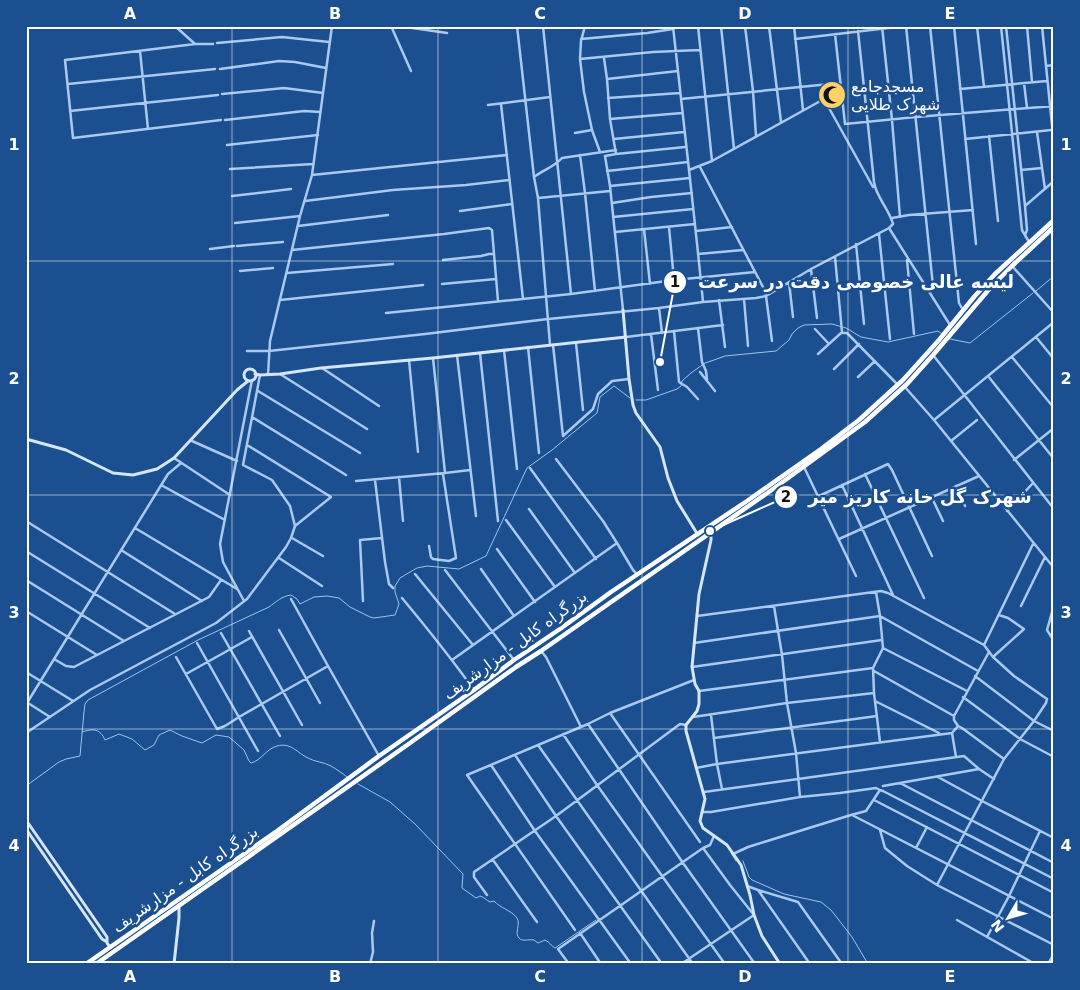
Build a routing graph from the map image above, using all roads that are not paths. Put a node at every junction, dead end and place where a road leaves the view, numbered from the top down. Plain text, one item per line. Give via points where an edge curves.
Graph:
1 (175, 26) edge
2 (332, 26) edge
3 (391, 26) edge
4 (399, 26) edge
5 (518, 26) edge
6 (543, 26) edge
7 (584, 26) edge
8 (698, 26) edge
9 (721, 26) edge
10 (745, 26) edge
11 (770, 26) edge
12 (794, 26) edge
13 (906, 26) edge
14 (930, 26) edge
15 (954, 26) edge
16 (977, 26) edge
17 (1001, 26) edge
18 (1006, 26) edge
19 (1027, 26) edge
20 (1042, 26) edge
21 (882, 27) edge
22 (673, 28) edge
23 (858, 31) junction
24 (447, 33) dead end
25 (835, 34) junction
26 (582, 39) junction
27 (795, 39) junction
28 (217, 42) dead end
29 (330, 42) junction
30 (195, 44) junction
31 (212, 44) dead end
32 (700, 50) junction
33 (140, 51) junction
34 (676, 52) junction
35 (604, 58) junction
36 (580, 59) junction
37 (1054, 65) edge
38 (1046, 66) junction
39 (326, 68) junction
40 (215, 69) dead end
41 (220, 69) dead end
42 (412, 70) dead end
43 (678, 71) junction
44 (143, 76) junction
45 (607, 79) junction
46 (1047, 81) junction
47 (1032, 82) junction
48 (840, 83) junction
49 (1024, 83) junction
50 (68, 84) junction
51 (1010, 84) junction
52 (800, 86) junction
53 (984, 87) junction
54 (960, 89) junction
55 (777, 90) junction
56 (753, 91) junction
57 (323, 93) junction
58 (680, 93) junction
59 (222, 94) dead end
60 (728, 94) junction
61 (218, 95) dead end
62 (704, 96) junction
63 (550, 97) junction
64 (608, 98) junction
65 (681, 99) junction
66 (526, 101) junction
67 (145, 103) junction
68 (501, 104) junction
69 (488, 105) dead end
70 (1049, 106) junction
71 (1054, 106) edge
72 (1027, 108) junction
73 (1012, 109) junction
74 (803, 110) junction
75 (70, 111) junction
76 (320, 112) junction
77 (682, 113) junction
78 (963, 113) junction
79 (939, 115) junction
80 (916, 117) junction
81 (610, 119) junction
82 (892, 120) junction
83 (781, 122) junction
84 (868, 122) junction
85 (148, 129) junction
86 (592, 130) junction
87 (1052, 130) junction
88 (684, 132) junction
89 (1037, 132) junction
90 (575, 133) dead end
91 (1013, 134) junction
92 (1017, 134) junction
93 (318, 135) junction
94 (756, 136) junction
95 (989, 136) junction
96 (965, 138) junction
97 (614, 139) junction
98 (227, 145) dead end
99 (1054, 145) edge
100 (686, 147) junction
101 (734, 149) junction
102 (600, 152) junction
103 (616, 152) junction
104 (507, 155) junction
105 (580, 155) junction
106 (712, 161) junction
107 (688, 162) junction
108 (314, 164) junction
109 (557, 164) junction
110 (700, 166) junction
111 (1042, 168) junction
112 (230, 169) dead end
113 (689, 170) junction
114 (1021, 170) junction
115 (607, 171) junction
116 (312, 175) junction
117 (534, 177) junction
118 (690, 178) junction
119 (510, 180) junction
120 (1054, 181) edge
121 (610, 186) junction
122 (291, 189) dead end
123 (875, 189) junction
124 (1045, 189) junction
125 (610, 191) junction
126 (585, 193) junction
127 (692, 193) junction
128 (561, 195) junction
129 (232, 196) dead end
130 (538, 198) junction
131 (304, 201) junction
132 (611, 203) junction
133 (512, 204) junction
134 (1025, 206) junction
135 (694, 209) junction
136 (973, 210) junction
137 (1021, 211) junction
138 (1025, 211) junction
139 (460, 212) dead end
140 (950, 212) junction
141 (926, 214) junction
142 (388, 215) dead end
143 (300, 216) junction
144 (613, 217) junction
145 (900, 217) junction
146 (892, 218) junction
147 (1054, 220) edge
148 (998, 221) dead end
149 (235, 223) dead end
150 (695, 224) junction
151 (298, 226) junction
152 (669, 227) junction
153 (732, 227) junction
154 (1054, 227) edge
155 (888, 228) junction
156 (644, 229) junction
157 (696, 231) junction
158 (614, 232) junction
159 (879, 233) junction
160 (1025, 235) junction
161 (284, 242) dead end
162 (856, 244) junction
163 (976, 244) dead end
164 (1031, 245) junction
165 (210, 249) dead end
166 (292, 250) junction
167 (743, 250) junction
168 (494, 254) junction
169 (698, 254) junction
170 (834, 256) junction
171 (907, 258) junction
172 (442, 260) dead end
173 (393, 264) dead end
174 (1012, 266) junction
175 (273, 268) dead end
176 (811, 269) junction
177 (240, 271) dead end
178 (755, 272) junction
179 (287, 273) junction
180 (997, 276) junction
181 (701, 278) junction
182 (496, 279) junction
183 (674, 280) junction
184 (789, 282) junction
185 (442, 284) dead end
186 (650, 284) junction
187 (423, 285) dead end
188 (620, 287) junction
189 (595, 291) junction
190 (930, 293) junction
191 (571, 294) junction
192 (546, 296) junction
193 (766, 296) junction
194 (523, 299) junction
195 (744, 299) junction
196 (280, 300) junction
197 (719, 300) junction
198 (498, 301) junction
199 (703, 302) junction
200 (659, 308) junction
201 (623, 310) junction
202 (963, 310) junction
203 (386, 313) dead end
204 (1054, 313) edge
205 (793, 317) dead end
206 (817, 318) dead end
207 (548, 319) junction
208 (1054, 322) edge
209 (864, 324) dead end
210 (722, 325) junction
211 (951, 326) junction
212 (698, 328) junction
213 (814, 329) dead end
214 (674, 331) junction
215 (842, 331) junction
216 (662, 333) junction
217 (651, 334) junction
218 (914, 334) dead end
219 (948, 334) junction
220 (626, 337) junction
221 (1036, 337) junction
222 (890, 339) dead end
223 (772, 341) dead end
224 (576, 343) junction
225 (829, 344) junction
226 (859, 344) junction
227 (552, 345) junction
228 (748, 346) dead end
229 (528, 347) junction
230 (725, 347) dead end
231 (504, 350) junction
232 (269, 351) junction
233 (247, 352) dead end
234 (480, 353) junction
235 (818, 354) dead end
236 (456, 355) junction
237 (930, 356) junction
238 (1012, 356) junction
239 (433, 358) junction
240 (1054, 359) edge
241 (408, 360) junction
242 (875, 361) junction
243 (321, 368) junction
244 (834, 368) dead end
245 (700, 372) dead end
246 (255, 374) junction
247 (280, 374) junction
248 (268, 375) junction
249 (244, 376) junction
250 (260, 376) junction
251 (987, 376) junction
252 (858, 377) dead end
253 (629, 379) junction
254 (250, 380) junction
255 (707, 380) junction
256 (905, 383) junction
257 (898, 384) junction
258 (237, 390) junction
259 (658, 390) dead end
260 (258, 391) junction
261 (715, 391) dead end
262 (964, 395) junction
263 (698, 398) dead end
264 (379, 406) dead end
265 (1054, 408) edge
266 (583, 410) dead end
267 (252, 417) junction
268 (934, 420) junction
269 (976, 420) dead end
270 (1054, 428) edge
271 (368, 429) dead end
272 (841, 437) junction
273 (26, 439) edge
274 (192, 440) junction
275 (951, 441) junction
276 (1039, 441) junction
277 (247, 445) junction
278 (418, 452) dead end
279 (360, 453) dead end
280 (539, 454) dead end
281 (174, 458) junction
282 (556, 459) dead end
283 (1054, 459) edge
284 (1014, 460) junction
285 (237, 461) junction
286 (181, 463) junction
287 (804, 467) junction
288 (530, 468) dead end
289 (517, 469) dead end
290 (470, 470) junction
291 (444, 473) junction
292 (865, 474) junction
293 (346, 475) dead end
294 (787, 476) junction
295 (979, 476) junction
296 (399, 477) junction
297 (375, 479) junction
298 (356, 481) dead end
299 (1033, 483) junction
300 (161, 485) junction
301 (842, 485) junction
302 (956, 486) junction
303 (761, 494) junction
304 (230, 495) junction
305 (818, 496) junction
306 (932, 497) junction
307 (965, 506) dead end
308 (909, 508) junction
309 (529, 509) dead end
310 (1054, 509) edge
311 (1006, 511) junction
312 (476, 516) dead end
313 (886, 519) junction
314 (225, 520) junction
315 (403, 520) dead end
316 (506, 520) dead end
317 (26, 521) edge
318 (498, 521) dead end
319 (943, 521) dead end
320 (295, 526) junction
321 (135, 528) junction
322 (706, 528) junction
323 (862, 529) junction
324 (710, 534) junction
325 (697, 535) junction
326 (291, 538) junction
327 (382, 538) junction
328 (839, 539) junction
329 (700, 540) junction
330 (617, 543) junction
331 (1033, 544) junction
332 (429, 546) dead end
333 (497, 549) dead end
334 (121, 550) junction
335 (26, 551) edge
336 (323, 556) dead end
337 (932, 556) dead end
338 (1045, 557) junction
339 (278, 558) junction
340 (596, 559) junction
341 (1054, 568) edge
342 (481, 569) dead end
343 (445, 570) dead end
344 (108, 572) junction
345 (575, 573) junction
346 (416, 574) dead end
347 (637, 574) junction
348 (856, 576) dead end
349 (26, 580) edge
350 (221, 580) junction
351 (322, 586) dead end
352 (555, 586) junction
353 (393, 588) dead end
354 (238, 590) junction
355 (876, 592) junction
356 (94, 594) junction
357 (894, 597) junction
358 (402, 598) dead end
359 (924, 598) dead end
360 (292, 599) dead end
361 (202, 600) junction
362 (244, 601) junction
363 (363, 601) dead end
364 (535, 602) junction
365 (1054, 605) edge
366 (774, 606) junction
367 (1021, 606) dead end
368 (26, 611) edge
369 (82, 614) junction
370 (175, 614) junction
371 (999, 615) junction
372 (514, 616) junction
373 (696, 616) junction
374 (880, 616) junction
375 (150, 628) junction
376 (279, 630) dead end
377 (778, 630) junction
378 (249, 631) dead end
379 (493, 632) junction
380 (221, 633) dead end
381 (68, 637) junction
382 (252, 637) junction
383 (882, 640) junction
384 (124, 641) junction
385 (1054, 641) edge
386 (197, 643) dead end
387 (694, 643) junction
388 (472, 645) junction
389 (984, 645) junction
390 (883, 648) junction
391 (230, 649) junction
392 (541, 651) junction
393 (989, 652) junction
394 (97, 655) junction
395 (782, 655) junction
396 (176, 657) dead end
397 (993, 657) junction
398 (54, 659) junction
399 (452, 660) junction
400 (514, 660) junction
401 (208, 662) junction
402 (328, 666) junction
403 (692, 667) junction
404 (873, 669) junction
405 (978, 671) junction
406 (26, 672) edge
407 (186, 674) junction
408 (975, 675) junction
409 (306, 678) junction
410 (784, 679) junction
411 (694, 680) junction
412 (41, 681) junction
413 (474, 690) junction
414 (699, 691) junction
415 (967, 691) junction
416 (283, 692) junction
417 (874, 693) junction
418 (964, 697) junction
419 (73, 701) junction
420 (875, 701) junction
421 (27, 703) edge
422 (320, 703) dead end
423 (787, 703) junction
424 (261, 704) junction
425 (610, 713) junction
426 (711, 715) junction
427 (877, 716) junction
428 (954, 716) junction
429 (50, 717) junction
430 (239, 717) junction
431 (692, 717) junction
432 (1034, 721) junction
433 (302, 724) dead end
434 (588, 724) junction
435 (686, 726) junction
436 (958, 726) junction
437 (581, 727) junction
438 (791, 728) junction
439 (1054, 730) edge
440 (26, 733) edge
441 (952, 733) junction
442 (563, 734) junction
443 (940, 734) junction
444 (280, 736) dead end
445 (714, 738) junction
446 (1020, 739) junction
447 (880, 742) junction
448 (538, 745) junction
449 (258, 751) dead end
450 (796, 753) junction
451 (639, 754) junction
452 (515, 755) junction
453 (380, 756) junction
454 (1054, 756) edge
455 (956, 757) junction
456 (1004, 759) junction
457 (717, 764) junction
458 (491, 765) junction
459 (696, 768) junction
460 (619, 769) junction
461 (979, 769) junction
462 (938, 777) junction
463 (798, 778) junction
464 (994, 779) junction
465 (900, 783) junction
466 (597, 786) junction
467 (883, 786) dead end
468 (722, 788) junction
469 (880, 790) junction
470 (704, 792) junction
471 (800, 797) junction
472 (577, 800) junction
473 (874, 800) junction
474 (982, 801) junction
475 (703, 812) junction
476 (850, 815) junction
477 (556, 816) junction
478 (26, 820) edge
479 (972, 820) junction
480 (927, 827) junction
481 (26, 829) edge
482 (880, 830) junction
483 (535, 831) junction
484 (1040, 831) junction
485 (965, 834) junction
486 (1054, 838) edge
487 (713, 840) junction
488 (700, 842) dead end
489 (515, 844) junction
490 (960, 844) junction
491 (703, 848) junction
492 (916, 848) junction
493 (1031, 851) junction
494 (734, 854) junction
495 (493, 860) junction
496 (683, 863) junction
497 (1054, 863) edge
498 (949, 864) junction
499 (1024, 865) junction
500 (1019, 875) junction
501 (662, 876) junction
502 (1054, 880) edge
503 (937, 885) junction
504 (747, 886) junction
505 (758, 890) junction
506 (641, 891) junction
507 (1054, 893) edge
508 (487, 895) dead end
509 (1009, 896) junction
510 (179, 905) junction
511 (620, 905) junction
512 (754, 916) junction
513 (998, 917) junction
514 (1054, 919) edge
515 (600, 920) junction
516 (957, 920) dead end
517 (374, 922) dead end
518 (536, 922) dead end
519 (575, 930) dead end
520 (731, 931) junction
521 (580, 933) junction
522 (987, 937) junction
523 (710, 944) junction
524 (109, 945) junction
525 (1054, 946) edge
526 (1054, 954) edge
527 (689, 958) junction
528 (86, 964) edge
529 (96, 964) edge
530 (174, 964) edge
531 (370, 964) edge
532 (569, 964) edge
533 (601, 964) edge
534 (630, 964) edge
535 (662, 964) edge
536 (681, 964) edge
537 (693, 964) edge
538 (725, 964) edge
539 (755, 964) edge
540 (780, 964) edge
541 (810, 964) edge
542 (842, 964) edge
543 (1035, 964) edge
544 (1048, 964) edge

1 - 30 street
2 - 29 street
3 - 42 street
4 - 24 street
5 - 66 street
6 - 63 street
7 - 26 street
8 - 32 street
9 - 60 street
10 - 56 street
11 - 55 street
12 - 27 street
13 - 21 street
13 - 80 street
14 - 79 street
15 - 54 street
16 - 53 street
17 - 51 street
18 - 51 street
19 - 47 street
20 - 38 street
21 - 23 street
21 - 82 street
22 - 26 street
22 - 34 street
23 - 25 street
23 - 84 street
25 - 27 street
25 - 48 street
26 - 36 street
27 - 52 street
28 - 29 street via 282,36
29 - 39 street
30 - 31 street
30 - 33 street
32 - 34 street
32 - 62 street
33 - 44 street
33 - 50 street via 65,60
34 - 35 street
34 - 43 street
35 - 36 street
35 - 45 street
36 - 86 street
37 - 38 street
38 - 46 street
39 - 41 street via 279,61
39 - 57 street
40 - 44 street
43 - 45 street
43 - 58 street
44 - 50 street
44 - 67 street
45 - 64 street
46 - 47 street
46 - 70 street
47 - 49 street
48 - 52 street
48 - 84 street via 845,124
49 - 51 street
49 - 72 street
50 - 75 street
51 - 53 street
51 - 73 street
52 - 55 street
52 - 74 street
53 - 54 street
54 - 78 street
55 - 56 street
55 - 83 street
56 - 60 street
56 - 94 street
57 - 59 street via 284,88
57 - 76 street
58 - 64 street
58 - 65 street
60 - 62 street
60 - 101 street
61 - 67 street
62 - 65 street
62 - 106 street
63 - 66 street
63 - 109 street
64 - 81 street
65 - 77 street
66 - 68 street
66 - 117 street
67 - 75 street
67 - 85 street
68 - 69 street
68 - 104 street
70 - 71 street
70 - 72 street
70 - 87 street
72 - 73 street
73 - 78 street
73 - 91 street
73 - 92 street
74 - 83 street
74 - 123 street via 824,99
75 - 85 street via 73,138
76 - 85 street via 304,111
76 - 93 street
77 - 81 street
77 - 88 street
78 - 79 street
78 - 96 street
79 - 80 street
79 - 140 street
80 - 82 street
80 - 141 street
81 - 97 street
82 - 84 street
82 - 145 street
83 - 94 street
84 - 123 street
86 - 90 street
86 - 102 street
87 - 89 street
87 - 99 street
88 - 97 street
88 - 100 street
89 - 92 street
89 - 111 street
91 - 92 street
91 - 95 street
91 - 137 street
92 - 114 street
93 - 98 street
93 - 108 street
94 - 101 street
95 - 96 street
95 - 148 street
96 - 136 street
97 - 103 street
100 - 103 street
100 - 107 street
101 - 106 street
102 - 103 street
102 - 105 street
103 - 115 street via 605,156
104 - 116 street
104 - 119 street
105 - 109 street via 562,158
105 - 126 street
106 - 110 street
107 - 113 street
107 - 115 street
108 - 112 street
108 - 116 street
109 - 117 street
109 - 128 street
110 - 113 street
110 - 153 street
111 - 114 street
111 - 124 street
113 - 118 street
114 - 134 street
115 - 121 street
116 - 131 street
117 - 130 street
118 - 121 street
118 - 127 street
119 - 131 street
119 - 133 street
120 - 124 street
121 - 125 street
122 - 129 street
123 - 146 street
124 - 134 street
125 - 126 street
125 - 132 street
126 - 128 street
126 - 189 street
127 - 132 street
127 - 135 street
128 - 130 street
128 - 191 street
130 - 192 street
131 - 143 street
132 - 144 street
133 - 139 street
133 - 194 street
134 - 138 street
135 - 144 street
135 - 150 street
136 - 140 street
136 - 163 street
137 - 138 street
137 - 160 street
138 - 160 street
140 - 141 street
140 - 202 street via 959,303
141 - 145 street
141 - 190 street via 933,286
142 - 151 street
143 - 149 street
143 - 151 street
144 - 158 street
145 - 146 street
146 - 155 street via 893,224
147 - 164 highway
150 - 152 street
150 - 157 street
151 - 166 street
152 - 156 street
152 - 183 street
153 - 157 street
153 - 167 street
154 - 164 highway
155 - 159 street
155 - 171 street
156 - 158 street
156 - 186 street
157 - 169 street
158 - 188 street
159 - 162 street
159 - 222 street
160 - 164 street
161 - 165 street
162 - 170 street
162 - 209 street
164 - 174 highway
164 - 180 highway
166 - 168 street via 489,228 492,230
166 - 179 street
167 - 169 street
167 - 178 street
168 - 172 street
168 - 182 street
169 - 181 street
170 - 176 street
170 - 215 street
171 - 190 street
171 - 218 street
173 - 179 street
174 - 180 highway
174 - 204 street
175 - 177 street
176 - 184 street
176 - 206 street
178 - 181 street
178 - 193 street
179 - 196 street
180 - 202 highway
180 - 219 highway
181 - 183 street
181 - 199 street
182 - 185 street
182 - 198 street
183 - 186 street
184 - 193 street
184 - 205 street
186 - 188 street
187 - 196 street
188 - 189 street
188 - 201 street
189 - 191 street
190 - 211 street
191 - 192 street
192 - 194 street
192 - 207 street
193 - 195 street
193 - 223 street
194 - 198 street
195 - 197 street
195 - 228 street
196 - 232 street
197 - 199 street
197 - 210 street
198 - 203 street
199 - 200 street
200 - 201 street
200 - 216 street
201 - 207 street
201 - 220 street
202 - 211 highway
207 - 227 street
207 - 232 street
208 - 221 street
210 - 212 street
210 - 230 street
211 - 219 highway
212 - 214 street
212 - 255 street
213 - 225 street
214 - 216 street
214 - 263 street via 680,383
215 - 225 street
215 - 226 street
216 - 217 street
217 - 220 street
217 - 259 street
219 - 237 highway, بزرگراه کابل - مزارشریف
220 - 224 street
220 - 253 street
221 - 238 street
221 - 240 street
224 - 227 street
224 - 266 street
225 - 235 street
226 - 242 street
226 - 244 street
227 - 229 street
227 - 253 street via 563,436 594,409 598,394 612,381
229 - 231 street
229 - 280 street
231 - 234 street
231 - 289 street
232 - 233 street
232 - 248 street
234 - 236 street
234 - 318 street
236 - 239 street
236 - 290 street
237 - 256 highway, بزرگراه کابل - مزارشریف
237 - 262 street
238 - 251 street
238 - 265 street
239 - 241 street
239 - 291 street
241 - 243 street
241 - 278 street
242 - 252 street
242 - 257 street
243 - 247 street
243 - 264 street
245 - 255 street
246 - 249 street via 248,369
246 - 250 street
246 - 254 street via 255,378
247 - 248 street
247 - 271 street
248 - 250 street
249 - 254 street
249 - 258 street
250 - 260 street
251 - 262 street
251 - 276 street
253 - 325 street via 636,414 660,447 677,500
254 - 258 street
254 - 285 street
255 - 261 street
256 - 257 highway, بزرگراه کابل - مزارشریف
256 - 268 street
256 - 272 highway, بزرگراه کابل - مزارشریف via 865,422
257 - 272 highway, بزرگراه کابل - مزارشریف
258 - 274 street
260 - 267 street
260 - 279 street
262 - 268 street
262 - 284 street
267 - 277 street
267 - 293 street
268 - 275 street
269 - 275 street
270 - 276 street
272 - 287 highway, بزرگراه کابل - مزارشریف
272 - 294 highway, بزرگراه کابل - مزارشریف
273 - 281 street via 66,450 113,473 133,475 157,468
274 - 281 street
274 - 285 street
275 - 295 street
276 - 283 street
276 - 284 street
277 - 320 street via 243,465 272,480 290,506
277 - 320 street via 331,497
281 - 286 street
282 - 330 street
284 - 299 street
285 - 304 street
286 - 300 street
286 - 304 street
287 - 294 highway, بزرگراه کابل - مزارشریف
287 - 305 street
288 - 340 street
290 - 291 street
290 - 312 street
291 - 296 street
291 - 332 street via 456,558 449,561 433,559
292 - 301 street
292 - 308 street via 888,464
292 - 313 street
294 - 303 highway, بزرگراه کابل - مزارشریف
295 - 302 street
295 - 311 street
296 - 297 street
296 - 315 street
297 - 298 street
297 - 327 street
299 - 310 street
299 - 311 street
300 - 314 street
300 - 321 street
301 - 305 street
301 - 323 street
302 - 306 street
302 - 307 street
303 - 322 highway, بزرگراه کابل - مزارشریف
303 - 324 highway, بزرگراه کابل - مزارشریف
304 - 314 street
305 - 328 street
306 - 308 street
306 - 319 street
308 - 313 street
308 - 337 street
309 - 345 street
311 - 331 street
313 - 323 street
313 - 359 street
314 - 354 street via 220,544 224,562
316 - 352 street
317 - 344 street
320 - 326 street
321 - 334 street
321 - 350 street
322 - 324 street
322 - 325 highway, بزرگراه کابل - مزارشریف
323 - 328 street
323 - 357 street
324 - 329 highway, بزرگراه کابل - مزارشریف
324 - 373 street
325 - 329 street
325 - 347 highway, بزرگراه کابل - مزارشریف
326 - 336 street
326 - 339 street
327 - 353 street via 389,584
327 - 363 street via 360,540
328 - 348 street
329 - 392 highway, بزرگراه کابل - مزارشریف
330 - 340 street
330 - 347 street
331 - 338 street
331 - 371 street
333 - 364 street
334 - 344 street
334 - 361 street
335 - 356 street
338 - 341 street
338 - 367 street
339 - 351 street
339 - 362 street
340 - 345 street
342 - 372 street
343 - 379 street
344 - 356 street
344 - 370 street
345 - 352 street
346 - 388 street
347 - 400 highway, بزرگراه کابل - مزارشریف
349 - 369 street
350 - 354 street
350 - 361 street via 212,594
352 - 364 street
354 - 362 street
355 - 357 street
355 - 366 street
355 - 374 street
356 - 369 street
356 - 375 street
357 - 389 street
358 - 399 street
360 - 402 street
361 - 370 street
362 - 419 street via 216,623
364 - 372 street
365 - 385 street via 1047,628
366 - 373 street
366 - 377 street
368 - 381 street
369 - 381 street
369 - 384 street
370 - 375 street
371 - 389 street
371 - 397 street via 1024,629
372 - 379 street
373 - 387 street
374 - 377 street
374 - 383 street
374 - 405 street
375 - 384 street
376 - 409 street
377 - 387 street
377 - 395 street
378 - 382 street
379 - 388 street
379 - 400 street
380 - 391 street
381 - 394 street
381 - 398 street
382 - 391 street
382 - 416 street
383 - 390 street
383 - 395 street
384 - 394 street
386 - 401 street
387 - 403 street
388 - 399 street
389 - 393 street
390 - 404 street
390 - 415 street
391 - 401 street
391 - 424 street
392 - 437 street
392 - 510 highway, بزرگراه کابل - مزارشریف
393 - 397 street
393 - 405 street
394 - 398 street via 74,667
395 - 403 street
395 - 410 street
396 - 407 street
397 - 432 street via 1047,699
398 - 412 street
399 - 413 street
400 - 413 highway, بزرگراه کابل - مزارشریف
401 - 407 street
401 - 430 street
402 - 409 street
402 - 453 street
403 - 411 street
404 - 410 street
404 - 417 street
404 - 428 street
405 - 408 street
406 - 412 street
407 - 430 street via 217,729
408 - 415 street
408 - 432 street
409 - 416 street
409 - 422 street
410 - 414 street
410 - 423 street
411 - 414 street
411 - 425 street
412 - 419 street
412 - 421 street
413 - 453 highway, بزرگراه کابل - مزارشریف
414 - 431 street via 699,709
415 - 418 street
416 - 424 street
416 - 433 street
417 - 420 street
417 - 423 street
418 - 428 street
418 - 446 street
419 - 429 street
420 - 427 street
420 - 443 street
421 - 429 street
423 - 426 street
423 - 438 street
424 - 430 street
424 - 444 street
425 - 434 street
425 - 451 street
426 - 431 street
426 - 445 street
427 - 438 street
427 - 447 street
428 - 436 street
429 - 440 street
430 - 449 street
431 - 435 street
432 - 439 street
432 - 446 street
434 - 437 street
434 - 460 street
435 - 451 street via 680,724
435 - 459 street
436 - 441 street
436 - 456 street
437 - 442 street
438 - 445 street
438 - 450 street
441 - 443 street
441 - 455 street
442 - 448 street
442 - 466 street
443 - 447 street
445 - 457 street
446 - 454 street
446 - 456 street
447 - 450 street
448 - 452 street
448 - 472 street
450 - 457 street
450 - 463 street
451 - 460 street
451 - 488 street
452 - 458 street
452 - 477 street
453 - 524 highway, بزرگراه کابل - مزارشریف
455 - 461 street via 964,756
455 - 463 street
456 - 464 street
457 - 459 street
457 - 468 street
458 - 483 street
458 - 489 street via 467,776
459 - 470 street
460 - 466 street
460 - 496 street
461 - 462 street
461 - 464 street
462 - 465 street
462 - 474 street
463 - 468 street
463 - 471 street
464 - 474 street
465 - 467 street
465 - 479 street
466 - 472 street
466 - 501 street
468 - 470 street
469 - 471 street
469 - 473 street
469 - 485 street
470 - 475 street
471 - 475 street
472 - 477 street
472 - 506 street
473 - 476 street via 866,811
473 - 480 street
474 - 479 street
474 - 484 street
475 - 487 street via 700,821
476 - 482 street
476 - 494 street
477 - 483 street
477 - 511 street
478 - 524 street via 107,937
479 - 485 street
479 - 493 street
480 - 490 street
480 - 492 street
481 - 524 street
482 - 492 street
482 - 503 street via 887,851
483 - 489 street
483 - 515 street
484 - 486 street
484 - 493 street
485 - 490 street
485 - 499 street
487 - 491 street
487 - 494 street via 727,845
489 - 495 street
489 - 519 street
490 - 498 street
490 - 500 street
491 - 496 street
491 - 512 street
492 - 498 street
493 - 497 street
493 - 499 street
494 - 504 street
495 - 508 street via 474,872
495 - 518 street
496 - 501 street
496 - 520 street
498 - 503 street
498 - 509 street
499 - 500 street
499 - 502 street
500 - 507 street
500 - 509 street
501 - 506 street
501 - 523 street
503 - 513 street
504 - 505 street
504 - 512 street
505 - 541 street
505 - 542 street via 798,902
506 - 511 street
506 - 527 street
509 - 513 street
509 - 514 street
510 - 529 highway, بزرگراه کابل - مزارشریف
510 - 530 street
511 - 515 street
511 - 535 street
512 - 520 street
512 - 540 street
513 - 522 street
513 - 525 street
515 - 521 street
515 - 534 street
516 - 522 street
517 - 531 street
520 - 523 street
520 - 539 street
521 - 532 street via 558,949
521 - 533 street
522 - 543 street
523 - 527 street
523 - 538 street
524 - 528 highway, بزرگراه کابل - مزارشریف
526 - 544 street
527 - 536 street
527 - 537 street

